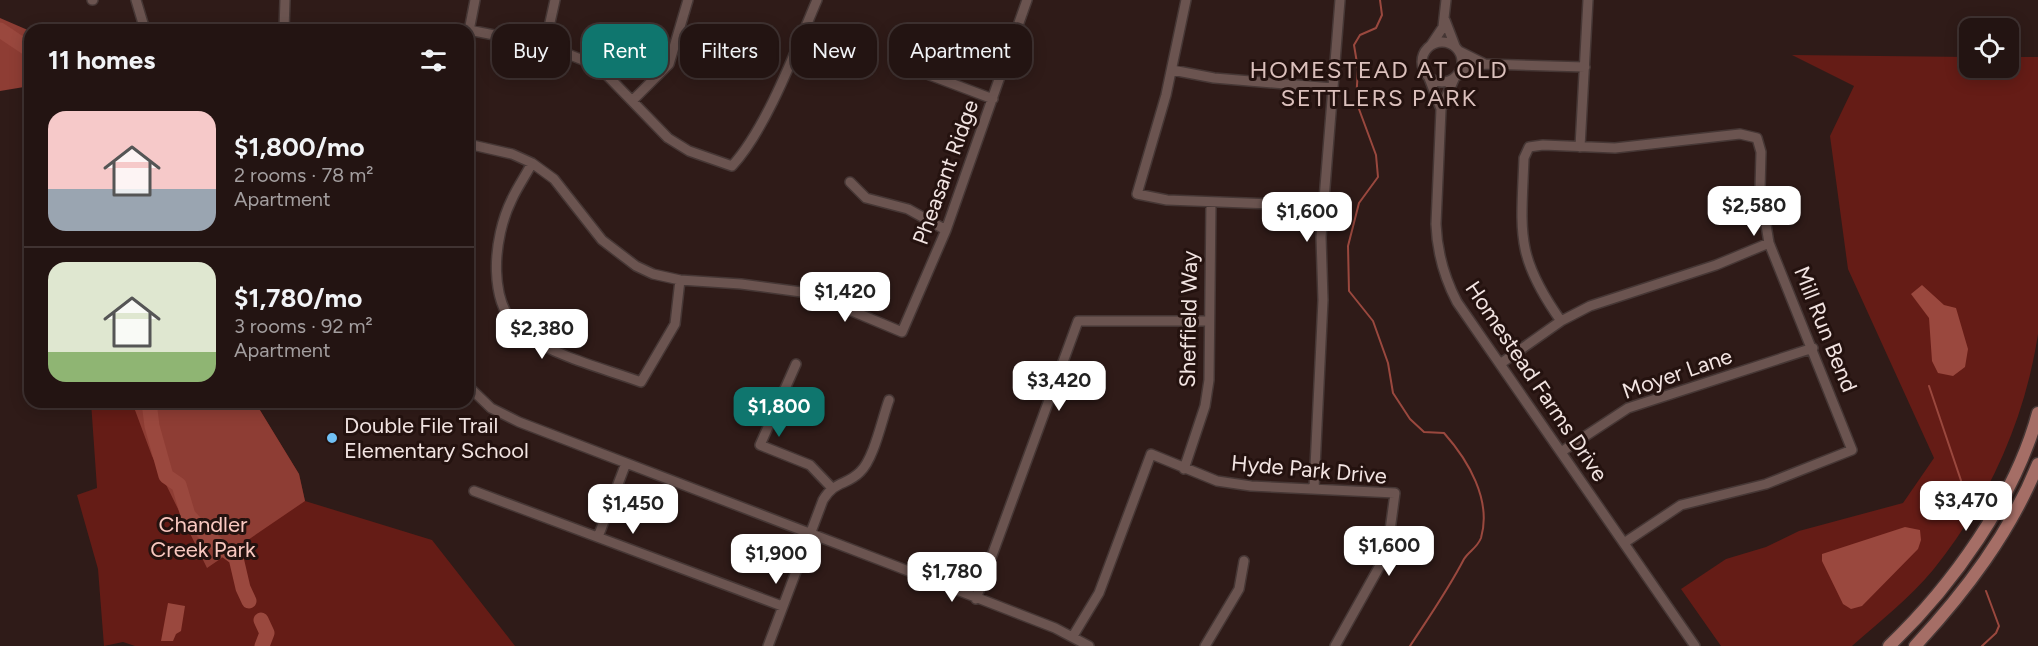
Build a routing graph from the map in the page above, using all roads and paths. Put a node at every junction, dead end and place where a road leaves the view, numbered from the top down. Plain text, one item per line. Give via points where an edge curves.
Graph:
1 (136, 0) edge
2 (285, 0) edge
3 (475, 0) edge
4 (555, 0) edge
5 (688, 0) edge
6 (817, 0) edge
7 (1027, 0) edge
8 (1186, 0) edge
9 (1340, 0) edge
10 (1446, 0) edge
11 (1588, 0) edge
12 (1445, 20) junction
13 (143, 24) edge
14 (284, 24) edge
15 (471, 24) edge
16 (550, 24) edge
17 (474, 34) edge
18 (492, 37) edge
19 (1429, 47) junction
20 (1457, 48) junction
21 (570, 55) edge
22 (1485, 64) junction
23 (1585, 67) junction
24 (1172, 70) junction
25 (1456, 77) junction
26 (937, 78) edge
27 (1429, 78) junction
28 (1332, 88) junction
29 (993, 99) junction
30 (632, 101) junction
31 (1441, 109) junction
32 (474, 145) edge
33 (1580, 147) junction
34 (532, 163) junction
35 (850, 183) dead end
36 (1211, 202) junction
37 (1323, 206) junction
38 (946, 230) junction
39 (1769, 243) junction
40 (680, 280) junction
41 (1209, 321) junction
42 (1561, 321) junction
43 (1813, 348) junction
44 (796, 364) dead end
45 (1500, 364) junction
46 (474, 392) edge
47 (889, 400) dead end
48 (2038, 413) edge
49 (1561, 452) junction
50 (626, 464) junction
51 (2038, 464) edge
52 (1184, 469) junction
53 (831, 487) junction
54 (1314, 488) junction
55 (474, 491) dead end
56 (810, 533) junction
57 (598, 537) junction
58 (1624, 543) junction
59 (1244, 561) dead end
60 (976, 598) junction
61 (782, 606) junction
62 (1073, 636) junction
63 (768, 646) edge
64 (1089, 646) edge
65 (1204, 646) edge
66 (1335, 646) edge
67 (1695, 646) edge
68 (1889, 646) edge
69 (1915, 646) edge

1 - 13 street
2 - 14 street
3 - 15 street
4 - 16 street
5 - 30 street via 669,64
6 - 30 street via 745,152 732,166 689,151 668,138
7 - 29 street, Pheasant Ridge
8 - 24 street
9 - 28 street
10 - 12 street, Homestead Farms Drive
11 - 23 street
12 - 19 street, Homestead Farms Drive
12 - 20 street, Homestead Farms Drive
17 - 18 street
19 - 20 street via 1441,43
19 - 27 street, Homestead Farms Drive via 1422,59
20 - 22 street
20 - 25 street, Homestead Farms Drive via 1463,63
21 - 30 street via 598,66
22 - 23 street
22 - 25 street via 1470,67
23 - 33 street
24 - 28 street via 1214,78
24 - 36 street via 1137,194
25 - 27 street via 1442,83
25 - 31 street, Homestead Farms Drive
26 - 29 street
27 - 31 street, Homestead Farms Drive
28 - 37 street
29 - 38 street, Pheasant Ridge
31 - 45 street, Homestead Farms Drive via 1436,224 1440,255 1457,302
32 - 34 street, Pheasant Ridge
33 - 39 street, Mill Run Bend via 1616,148 1740,134 1757,138
33 - 42 street, Mill Run Bend via 1536,145 1528,147 1524,158 1524,251 1536,285
34 - 40 street, Pheasant Ridge via 554,179 602,240 636,266
34 - 40 street via 511,200 500,239 496,275 497,293 507,315 524,334 550,348 641,382 675,324
35 - 38 street via 866,198 908,209
36 - 37 street
36 - 41 street, Sheffield Way
37 - 54 street via 1321,368
38 - 40 street, Pheasant Ridge via 902,332 809,292
39 - 42 street via 1716,265 1601,301
39 - 43 street, Mill Run Bend
41 - 52 street, Sheffield Way via 1207,395
41 - 60 street via 1078,321
42 - 45 street
43 - 49 street, Moyer Lane via 1628,408
43 - 58 street, Mill Run Bend via 1852,450 1766,484 1681,505
44 - 53 street via 760,445 810,465
45 - 49 street, Homestead Farms Drive
46 - 50 street via 504,415
47 - 53 street via 868,460 860,472
48 - 68 main road via 2004,494 1965,561
49 - 58 street, Homestead Farms Drive
50 - 56 street
50 - 57 street
51 - 69 main road via 2002,535 1975,575
52 - 54 street, Hyde Park Drive via 1217,481 1251,486
52 - 62 street, Hyde Park Drive via 1151,454 1100,593
53 - 56 street
54 - 66 street, Hyde Park Drive via 1395,493 1387,553
55 - 57 street
56 - 60 street
56 - 61 street
57 - 61 street
58 - 67 street, Homestead Farms Drive
59 - 65 street via 1239,589
60 - 62 street
61 - 63 street
62 - 64 street

